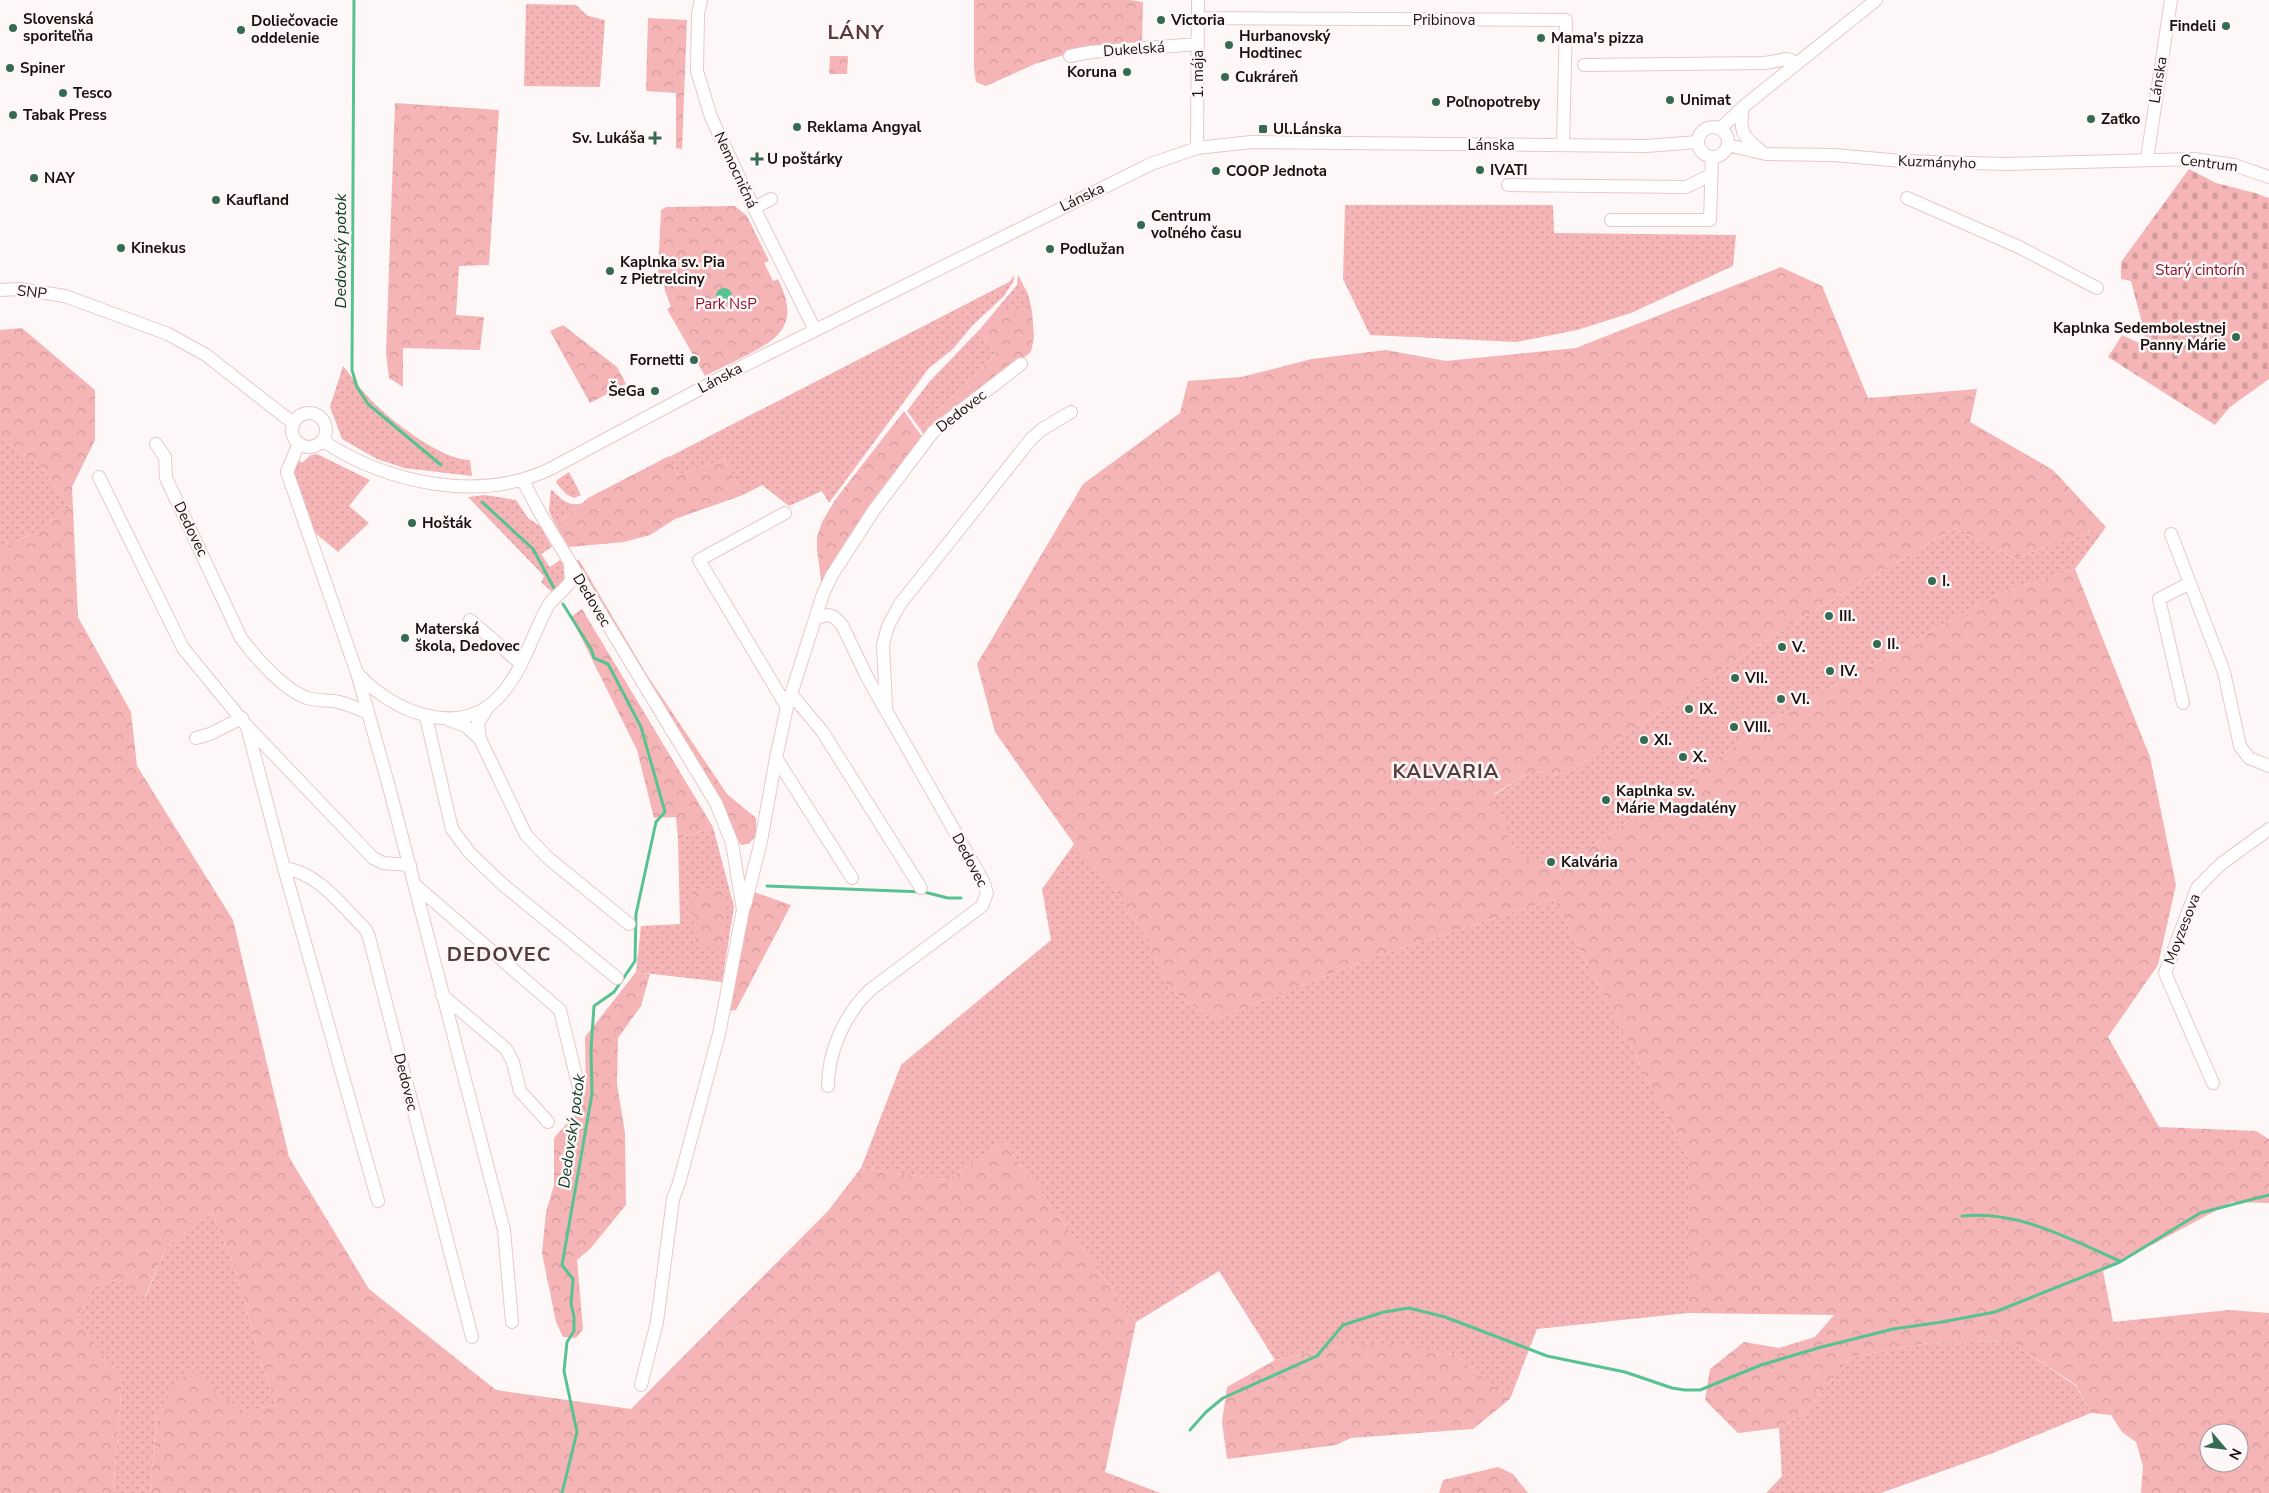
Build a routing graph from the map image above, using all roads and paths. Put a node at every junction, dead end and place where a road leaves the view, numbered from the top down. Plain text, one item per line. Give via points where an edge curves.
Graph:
1 (701, 0) edge
2 (1198, 0) edge
3 (1876, 0) edge
4 (2171, 0) edge
5 (1199, 18) junction
6 (1198, 44) junction
7 (1070, 56) dead end
8 (1798, 63) junction
9 (1584, 66) dead end
10 (1743, 107) junction
11 (1720, 129) junction
12 (1698, 142) junction
13 (1563, 145) junction
14 (1728, 145) junction
15 (1197, 148) junction
16 (1766, 154) junction
17 (1712, 158) junction
18 (2147, 159) junction
19 (1711, 175) junction
20 (2269, 177) edge
21 (1508, 185) dead end
22 (1907, 198) dead end
23 (771, 199) dead end
24 (754, 208) junction
25 (1611, 220) dead end
26 (2097, 288) dead end
27 (0, 290) edge
28 (815, 330) junction
29 (1021, 364) dead end
30 (1071, 412) dead end
31 (294, 423) junction
32 (322, 441) junction
33 (299, 443) junction
34 (156, 444) dead end
35 (98, 477) dead end
36 (523, 481) junction
37 (785, 513) dead end
38 (2171, 534) dead end
39 (569, 562) junction
40 (832, 575) junction
41 (2188, 584) junction
42 (816, 618) junction
43 (470, 620) dead end
44 (842, 625) junction
45 (520, 663) junction
46 (357, 673) junction
47 (791, 694) junction
48 (2182, 702) dead end
49 (488, 706) junction
50 (886, 706) junction
51 (787, 707) junction
52 (368, 713) junction
53 (426, 717) junction
54 (446, 719) junction
55 (244, 721) junction
56 (196, 738) dead end
57 (480, 739) junction
58 (277, 757) junction
59 (776, 758) junction
60 (257, 766) junction
61 (2269, 766) edge
62 (2269, 829) edge
63 (761, 841) junction
64 (732, 843) junction
65 (410, 865) junction
66 (284, 868) junction
67 (852, 878) dead end
68 (414, 884) junction
69 (921, 888) dead end
70 (744, 910) junction
71 (629, 924) dead end
72 (617, 978) dead end
73 (442, 995) junction
74 (2213, 1082) dead end
75 (828, 1086) dead end
76 (579, 1088) dead end
77 (548, 1122) dead end
78 (378, 1201) dead end
79 (512, 1322) dead end
80 (472, 1337) dead end
81 (641, 1385) dead end

1 - 24 street, Nemocničná via 698,71 711,117
2 - 5 street, 1. mája
3 - 8 street
4 - 18 street, Lánska
5 - 6 street, 1. mája
5 - 13 street, Pribinova via 1566,20
6 - 7 street, Dukelská
6 - 15 street, 1. mája
8 - 9 street via 1787,58 1765,63
8 - 10 street
10 - 11 street
10 - 16 street via 1742,131 1747,140
11 - 12 street via 1705,129
11 - 14 street via 1726,134
12 - 13 street, Lánska via 1646,146
12 - 17 street via 1702,152
13 - 15 street, Lánska via 1267,141
14 - 16 street, Kuzmányho
14 - 17 street via 1722,155
15 - 28 street, Lánska via 1120,179
16 - 18 street, Kuzmányho via 2006,164
17 - 19 street
18 - 20 street, Centrum via 2226,163
19 - 21 street via 1686,187
19 - 25 street via 1710,220
22 - 26 street via 2019,247
23 - 24 street
24 - 28 street, Nemocničná
27 - 31 street, SNP via 20,289 65,296 133,320 187,344 240,380
28 - 36 street, Lánska
29 - 40 street, Dedovec via 926,440 874,510
30 - 50 street via 1031,439 900,604 888,626 883,645
31 - 32 street via 304,414 315,413 326,426
31 - 33 street via 294,438
32 - 33 street via 310,447
32 - 36 street via 379,470 423,482 476,485
33 - 46 street via 286,472
34 - 52 street, Dedovec via 165,456 166,478 241,638 252,652 301,696 350,705
35 - 55 street via 183,648
36 - 39 street, Dedovec
37 - 51 street via 699,560
38 - 41 street
39 - 45 street via 572,572 568,586 553,599
39 - 64 street, Dedovec via 716,803
40 - 42 street, Dedovec
40 - 44 street, Dedovec via 827,599
41 - 48 street via 2159,598
41 - 61 street via 2224,672 2240,746 2249,758
42 - 44 street via 828,615
42 - 47 street, Dedovec
43 - 45 street
44 - 50 street, Dedovec via 867,677
45 - 49 street via 505,690
46 - 52 street
46 - 53 street via 382,695
47 - 51 street, Dedovec
47 - 69 street via 822,731
49 - 54 street via 472,714
49 - 57 street via 478,723
50 - 75 street, Dedovec via 983,881 987,897 982,906 865,995 837,1041
51 - 59 street, Dedovec
52 - 65 street
53 - 54 street
53 - 72 street via 452,829 469,852 501,883
54 - 57 street via 466,726
55 - 56 street
55 - 58 street
55 - 60 street
57 - 71 street via 526,834 548,858
58 - 60 street via 266,758
58 - 65 street via 373,858 383,863
59 - 63 street, Dedovec
59 - 67 street
60 - 66 street
62 - 74 street, Moyzesova via 2221,864 2197,888 2165,973
63 - 64 street via 754,853 748,856 740,854
63 - 70 street, Dedovec
64 - 70 street, Dedovec
65 - 68 street
66 - 78 street
66 - 80 street, Dedovec via 304,874 321,885 366,930 369,937
68 - 73 street
68 - 76 street via 560,1010
70 - 81 street, Dedovec via 719,1034 673,1199 658,1322
73 - 77 street via 506,1049 513,1062 520,1091
73 - 79 street via 504,1230

